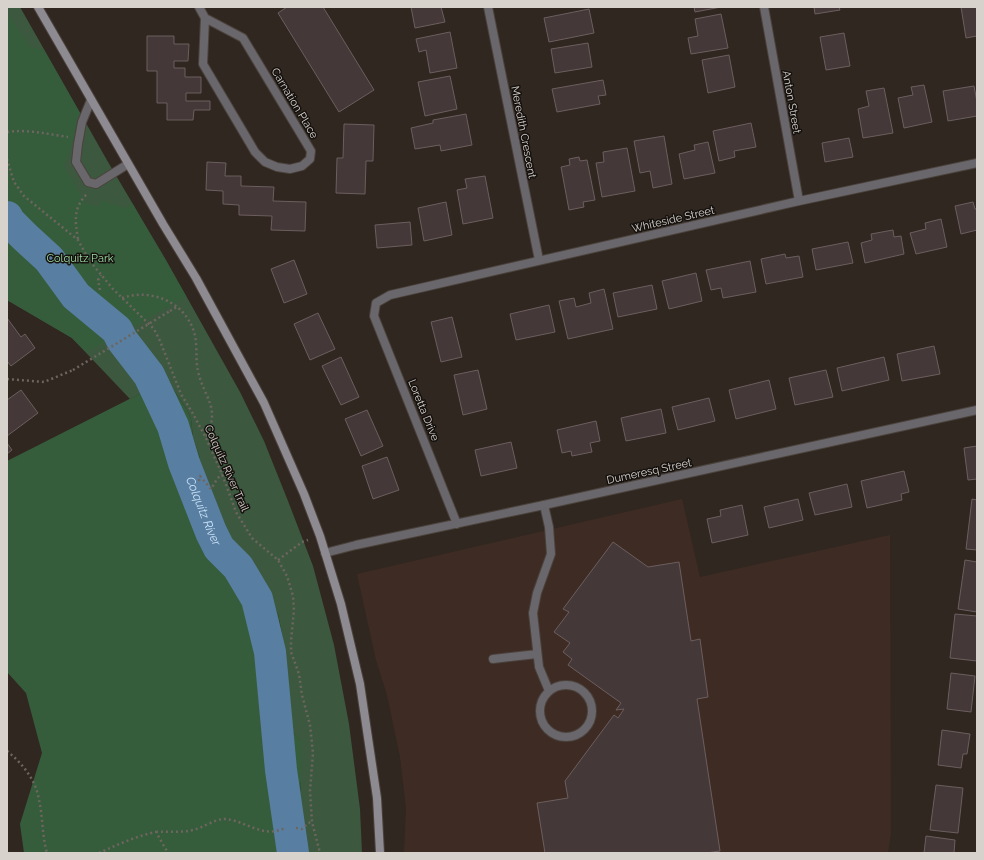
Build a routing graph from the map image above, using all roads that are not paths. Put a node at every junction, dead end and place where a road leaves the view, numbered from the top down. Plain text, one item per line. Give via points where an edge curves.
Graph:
1 (38, 7) edge
2 (199, 7) edge
3 (488, 7) edge
4 (764, 7) edge
5 (205, 18) junction
6 (91, 100) junction
7 (977, 163) edge
8 (128, 164) junction
9 (799, 201) junction
10 (539, 260) junction
11 (376, 303) joint
12 (977, 410) edge
13 (544, 505) junction
14 (457, 524) junction
15 (325, 553) junction
16 (537, 654) junction
17 (493, 659) dead end
18 (549, 691) junction
19 (380, 853) edge

1 - 6 main road
2 - 5 street
3 - 10 street, Meredith Crescent
4 - 9 street, Anton Street
5 - 5 street, Carnation Place via 203,64 255,152 265,162 277,167 290,169 302,166 310,159 311,151 242,38
6 - 8 main road
6 - 8 street via 82,122 76,162 88,182 96,184
7 - 9 street, Whiteside Street
8 - 15 main road via 196,278 264,403 304,494
9 - 10 street, Whiteside Street
10 - 11 street, Whiteside Street via 390,295
11 - 14 street, Loretta Drive via 374,316
12 - 13 street, Dumeresq Street
13 - 14 street, Dumeresq Street
13 - 16 street via 551,554 537,593 533,613
14 - 15 street, Dumeresq Street via 356,544
15 - 19 main road via 360,684 377,798
16 - 17 street
16 - 18 street via 539,667
18 - 18 street via 541,702 540,716 546,728 557,736 571,737 583,731 591,720 592,706 586,694 575,686 561,685

